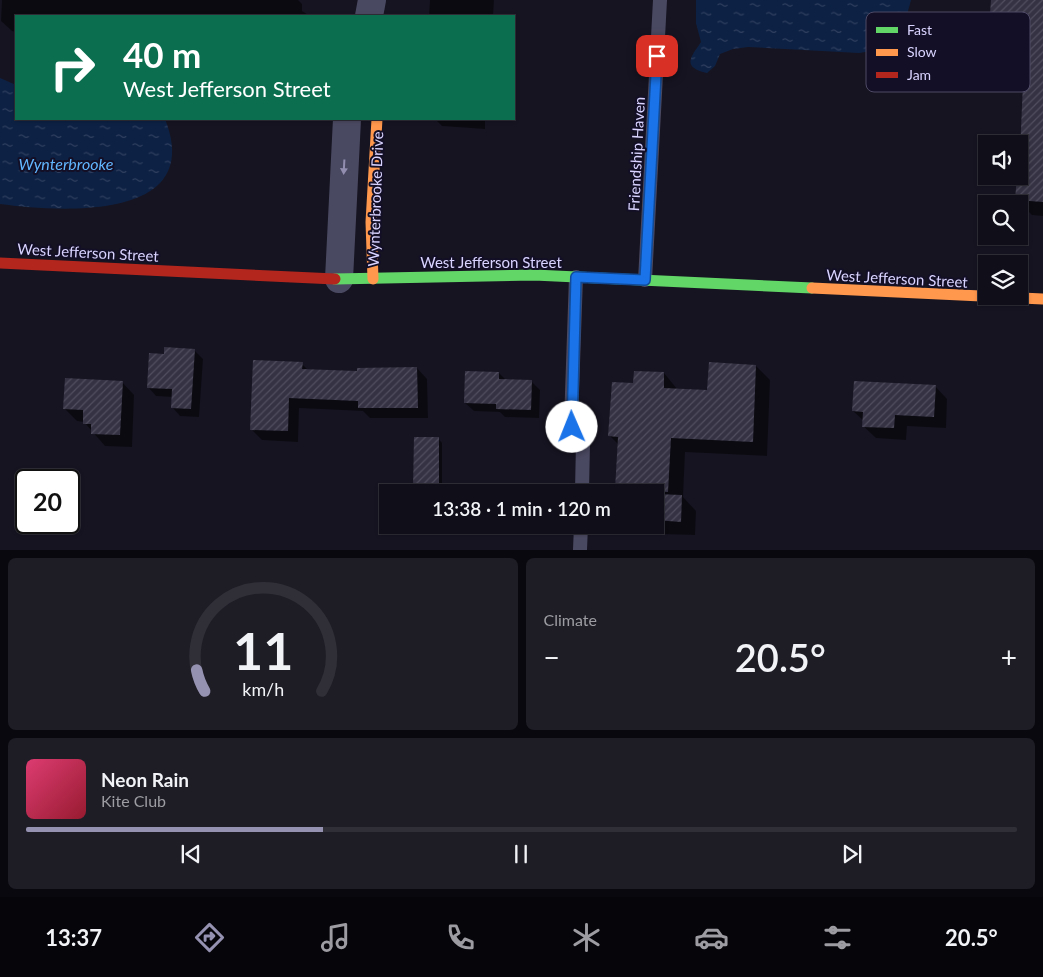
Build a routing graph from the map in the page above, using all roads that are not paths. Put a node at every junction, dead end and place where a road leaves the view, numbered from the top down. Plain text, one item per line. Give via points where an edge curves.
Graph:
1 (372, 0) edge
2 (660, 0) edge
3 (369, 15) edge
4 (347, 120) edge
5 (377, 120) edge
6 (0, 263) edge
7 (576, 277) junction
8 (339, 279) junction
9 (373, 279) junction
10 (645, 280) junction
11 (1043, 299) edge
12 (582, 484) edge
13 (581, 534) edge
14 (580, 550) edge

1 - 3 street
2 - 10 lane, Friendship Haven
4 -> 8 street
5 - 9 street, Wynterbrooke Drive via 371,222
6 - 8 street, West Jefferson Street
7 - 9 street, West Jefferson Street
7 - 10 street, West Jefferson Street
7 - 12 lane via 571,422 584,442
8 - 9 street, West Jefferson Street
10 - 11 street, West Jefferson Street
13 - 14 lane

